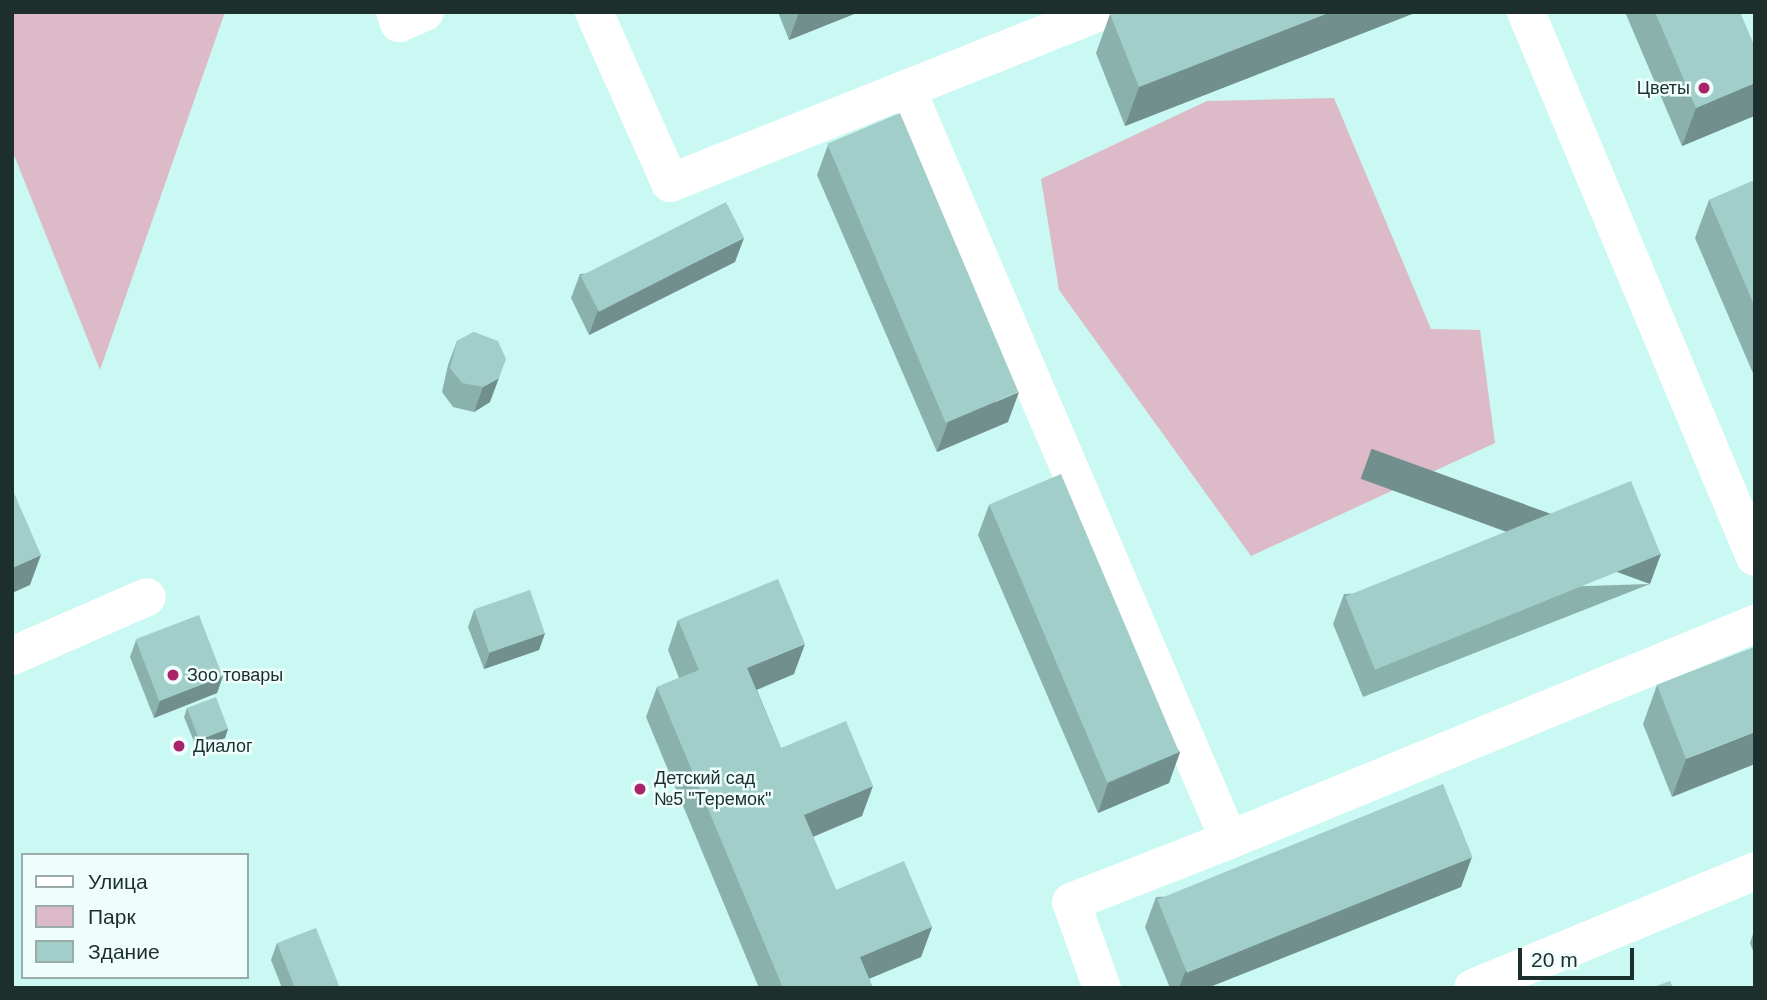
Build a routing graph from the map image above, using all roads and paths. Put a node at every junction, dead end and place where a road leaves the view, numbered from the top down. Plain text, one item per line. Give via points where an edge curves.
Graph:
1 (395, 12) edge
2 (425, 12) edge
3 (594, 12) edge
4 (1099, 12) edge
5 (1526, 12) edge
6 (907, 90) junction
7 (1755, 557) edge
8 (148, 597) dead end
9 (1755, 624) edge
10 (12, 656) edge
11 (1229, 840) junction
12 (1755, 871) edge
13 (1102, 988) edge
14 (1473, 988) edge

1 - 2 street via 399,23
3 - 6 street via 670,183
4 - 6 street
5 - 7 street
6 - 11 street
8 - 10 street
9 - 11 street
11 - 13 street via 1071,902
12 - 14 street

